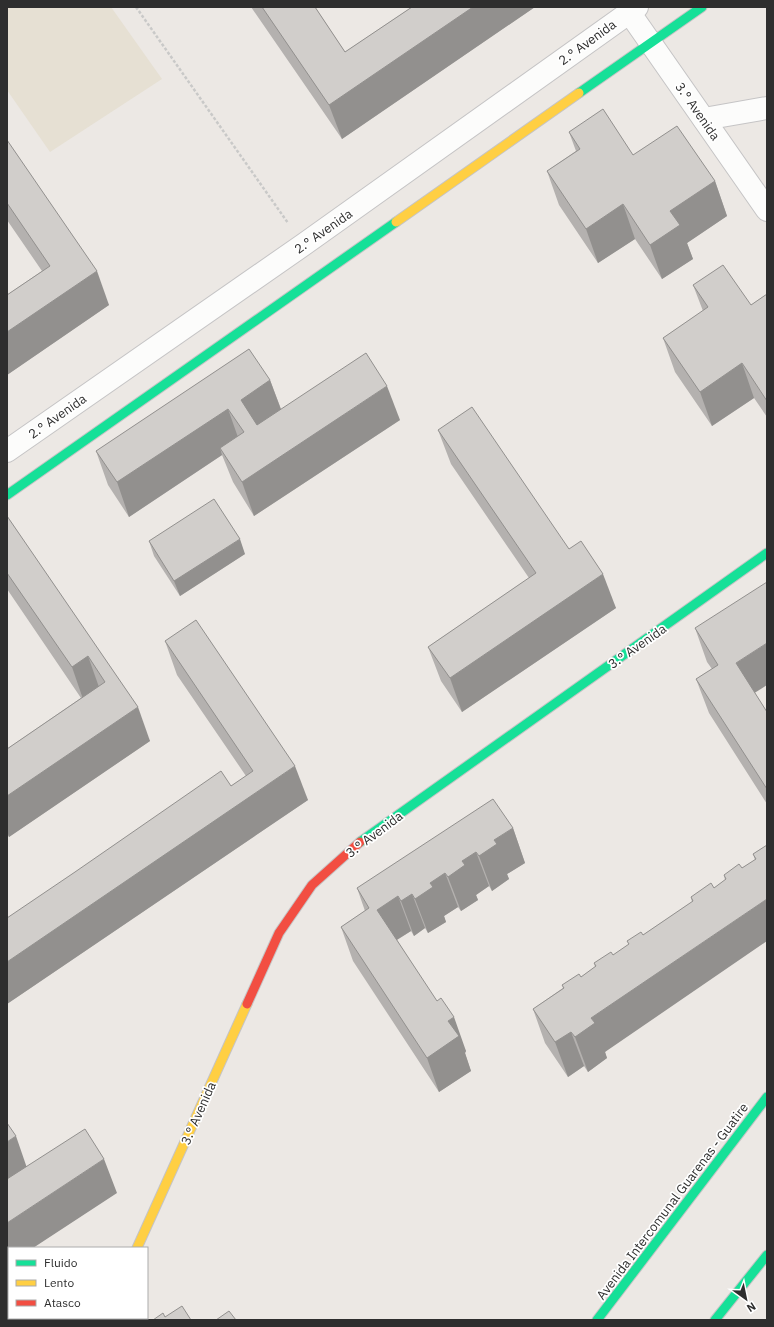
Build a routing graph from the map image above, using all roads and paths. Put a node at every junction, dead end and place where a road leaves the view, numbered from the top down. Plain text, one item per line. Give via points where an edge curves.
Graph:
1 (136, 7) edge
2 (702, 7) edge
3 (633, 10) edge
4 (651, 43) junction
5 (767, 108) edge
6 (704, 119) junction
7 (767, 210) edge
8 (303, 245) junction
9 (7, 450) edge
10 (7, 495) edge
11 (767, 553) edge
12 (767, 1097) edge
13 (137, 1247) edge
14 (767, 1254) edge
15 (597, 1320) edge
16 (715, 1320) edge

1 - 8 path
2 - 4 street
3 - 4 street, 3.° Avenida
3 - 8 street, 2.° Avenida
4 - 6 street, 3.° Avenida
4 - 10 street
5 - 6 street
6 - 7 street, 3.° Avenida
8 - 9 street, 2.° Avenida
11 - 13 street, 3.° Avenida via 359,843 312,884 279,933
12 - 15 street, Avenida Intercomunal Guarenas - Guatire
14 - 16 street

